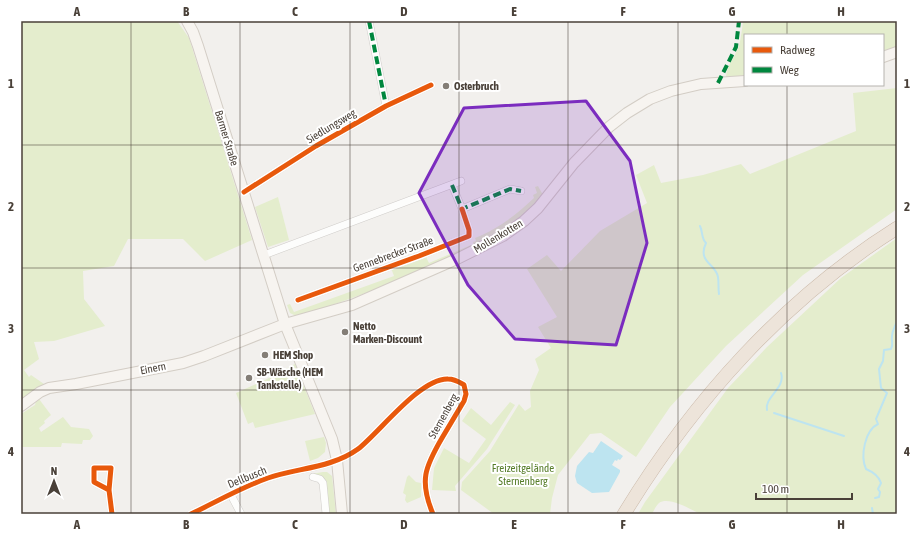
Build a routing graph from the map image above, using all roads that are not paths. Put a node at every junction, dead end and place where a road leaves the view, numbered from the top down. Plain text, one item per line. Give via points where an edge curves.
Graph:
1 (187, 21) edge
2 (369, 21) edge
3 (897, 52) edge
4 (884, 57) edge
5 (744, 81) edge
6 (431, 85) dead end
7 (386, 106) junction
8 (461, 181) dead end
9 (452, 185) junction
10 (521, 190) dead end
11 (244, 192) junction
12 (462, 209) junction
13 (897, 228) edge
14 (897, 236) edge
15 (264, 255) junction
16 (298, 300) dead end
17 (285, 324) junction
18 (21, 406) edge
19 (337, 460) junction
20 (313, 477) dead end
21 (109, 490) dead end
22 (231, 494) junction
23 (112, 514) edge
24 (191, 514) edge
25 (241, 514) edge
26 (326, 514) edge
27 (342, 514) edge
28 (433, 514) edge
29 (624, 514) edge
30 (634, 514) edge

1 - 11 main road, Barmer Straße via 198,46
2 - 7 street
3 - 4 main road
5 - 17 main road, Mollenkotten via 699,85 650,99 609,127 562,176 538,208 503,236 352,305
6 - 7 street, Siedlungsweg
7 - 11 street, Siedlungsweg via 316,146
8 - 9 street
9 - 12 street, Gennebrecker Straße
9 - 15 street
10 - 12 street via 510,190
11 - 15 main road, Barmer Straße
12 - 16 street, Gennebrecker Straße via 469,236
13 - 29 highway via 814,290 738,362 689,419
14 - 30 highway via 828,287 761,348 692,426
15 - 17 main road
17 - 18 main road, Einern via 183,363 44,390
17 - 19 main road via 325,422
19 - 22 street, Dellbusch via 269,478
19 - 27 main road
19 - 28 street, Sternenberg via 357,450 394,413 429,385 440,380 456,380 464,385 464,401 432,454 426,472 426,497
20 - 26 street via 323,482
21 - 23 street
22 - 24 street, Dellbusch
22 - 25 street, Dellbusch

